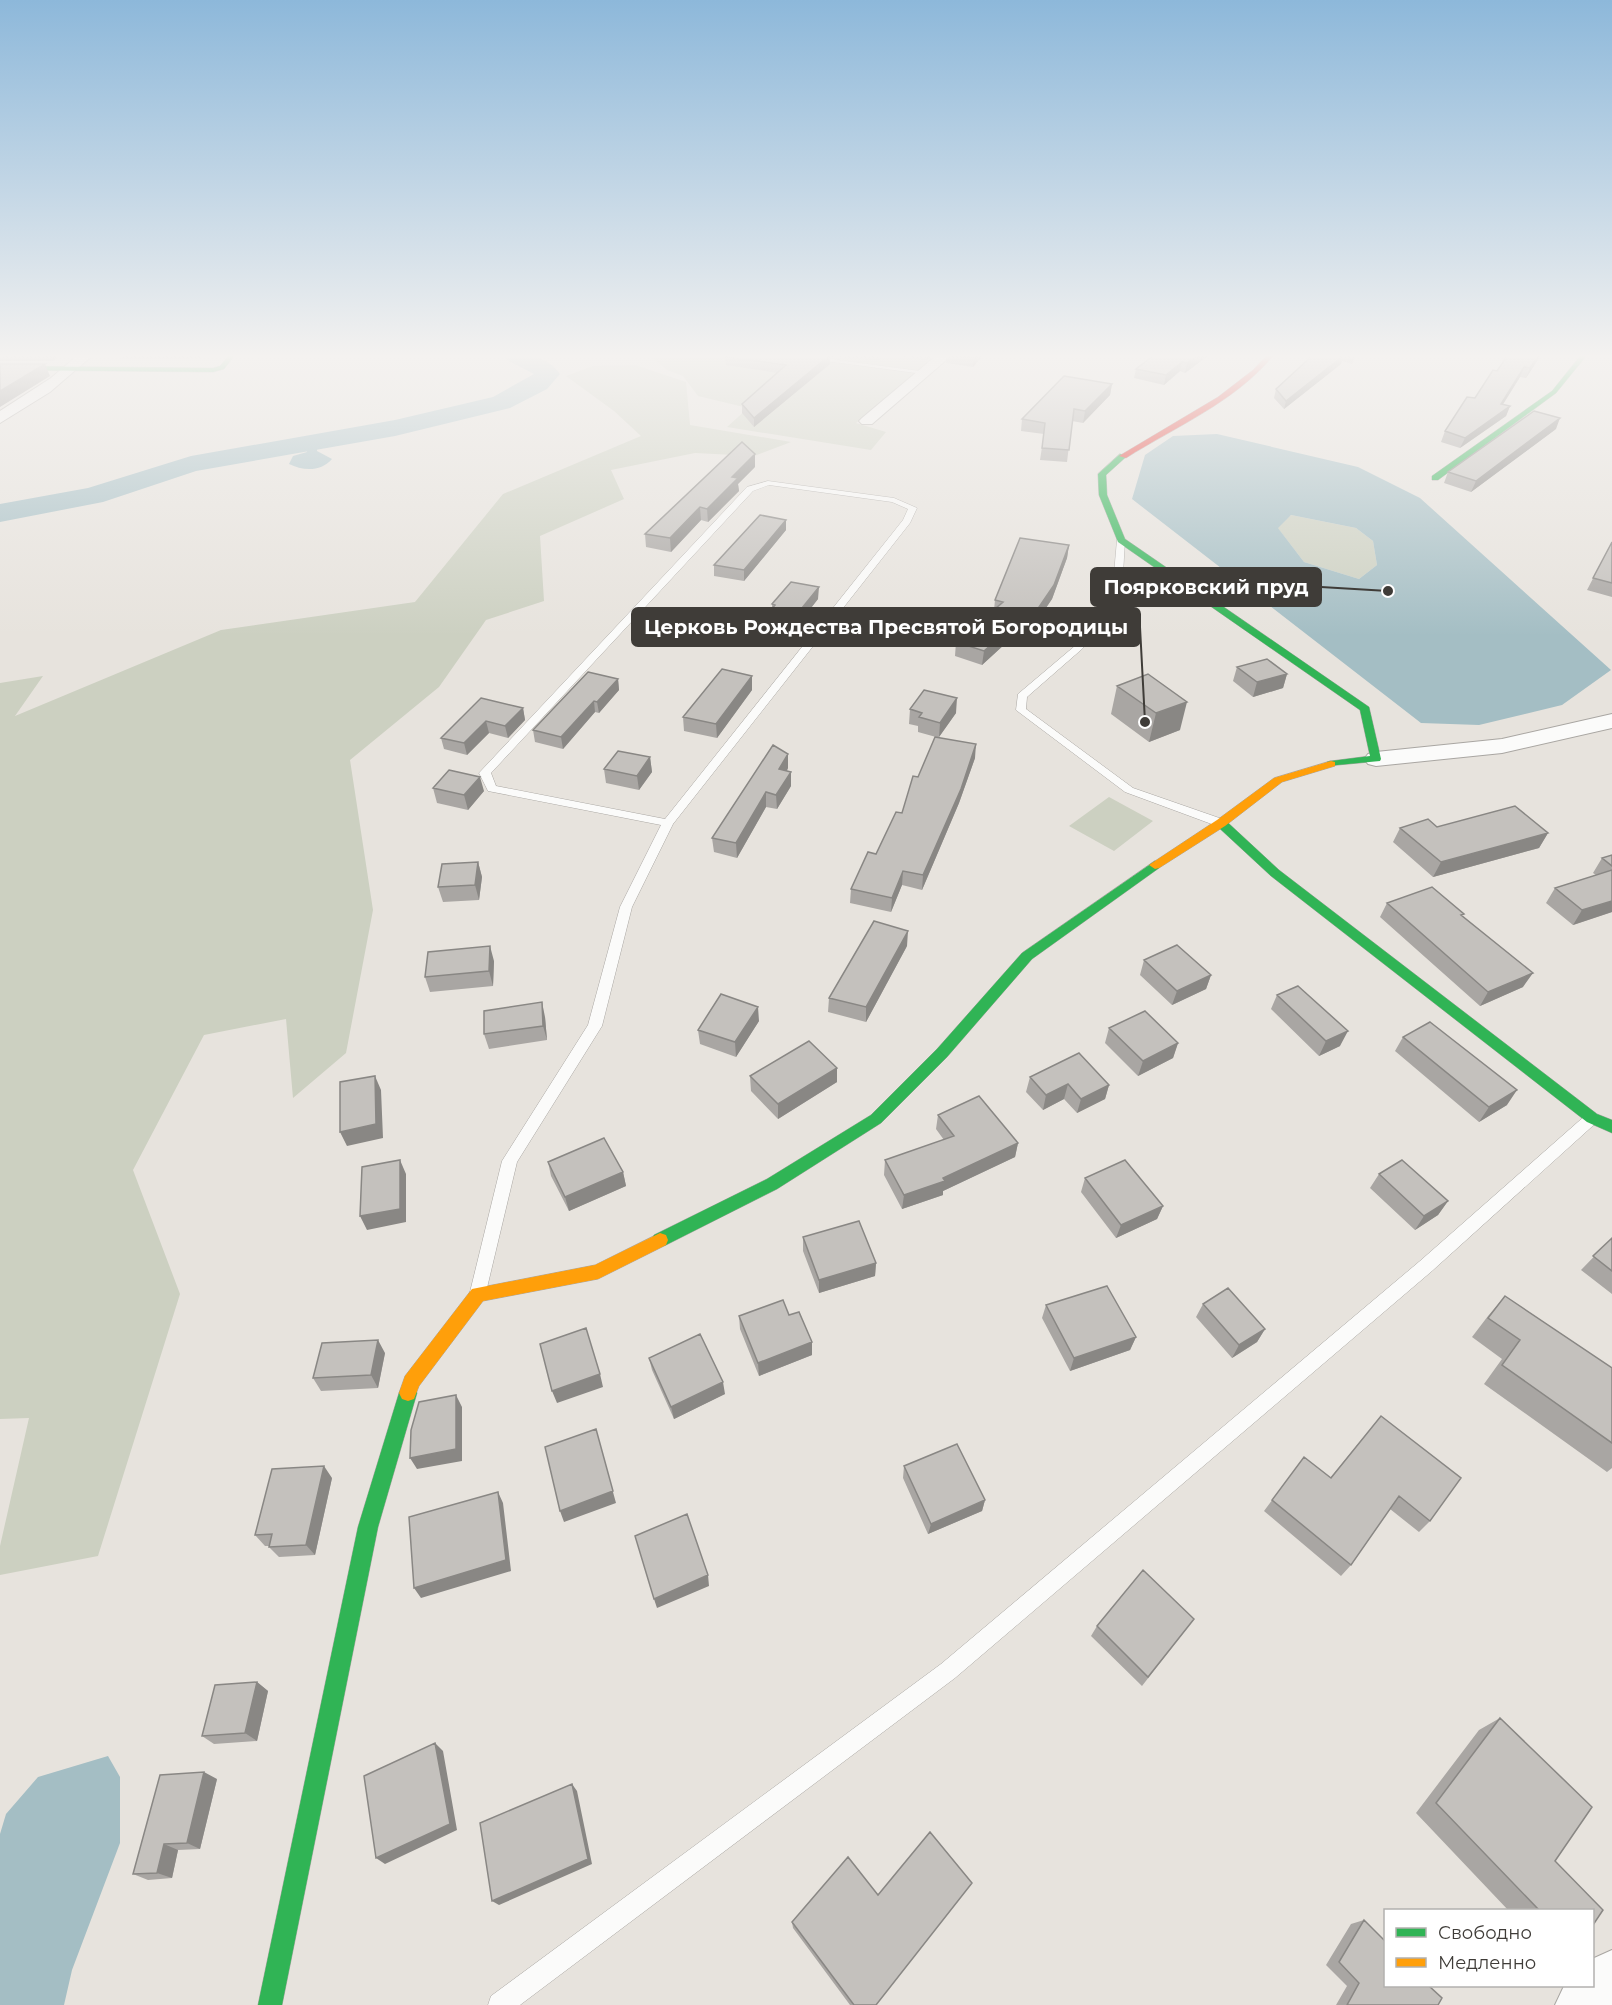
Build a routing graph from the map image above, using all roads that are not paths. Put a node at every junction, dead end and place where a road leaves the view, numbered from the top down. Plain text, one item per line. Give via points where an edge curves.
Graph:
1 (1136, 449) edge
2 (1476, 449) edge
3 (1435, 478) dead end
4 (1121, 540) junction
5 (1612, 721) edge
6 (1376, 759) junction
7 (668, 823) junction
8 (1221, 823) junction
9 (1592, 1118) junction
10 (1612, 1127) edge
11 (478, 1294) junction
12 (1612, 1975) edge
13 (270, 2005) edge
14 (500, 2005) edge
15 (1580, 2005) edge

1 - 4 street via 1114,461 1102,474 1103,495
2 - 3 street
4 - 6 street via 1365,709
4 - 8 lane via 1116,608 1080,646 1022,696 1022,710 1128,790
5 - 6 street via 1502,746
6 - 8 street via 1326,765 1278,780
7 - 7 lane via 907,521 913,508 894,500 768,483 750,489 485,773 492,789
7 - 11 lane via 626,908 595,1026 510,1161
8 - 9 street via 1275,873
8 - 11 street via 1027,956 942,1053 866,1125 772,1184 598,1272
9 - 10 street
9 - 14 lane via 1426,1266 948,1671
11 - 13 street via 411,1382 368,1527
12 - 15 street

